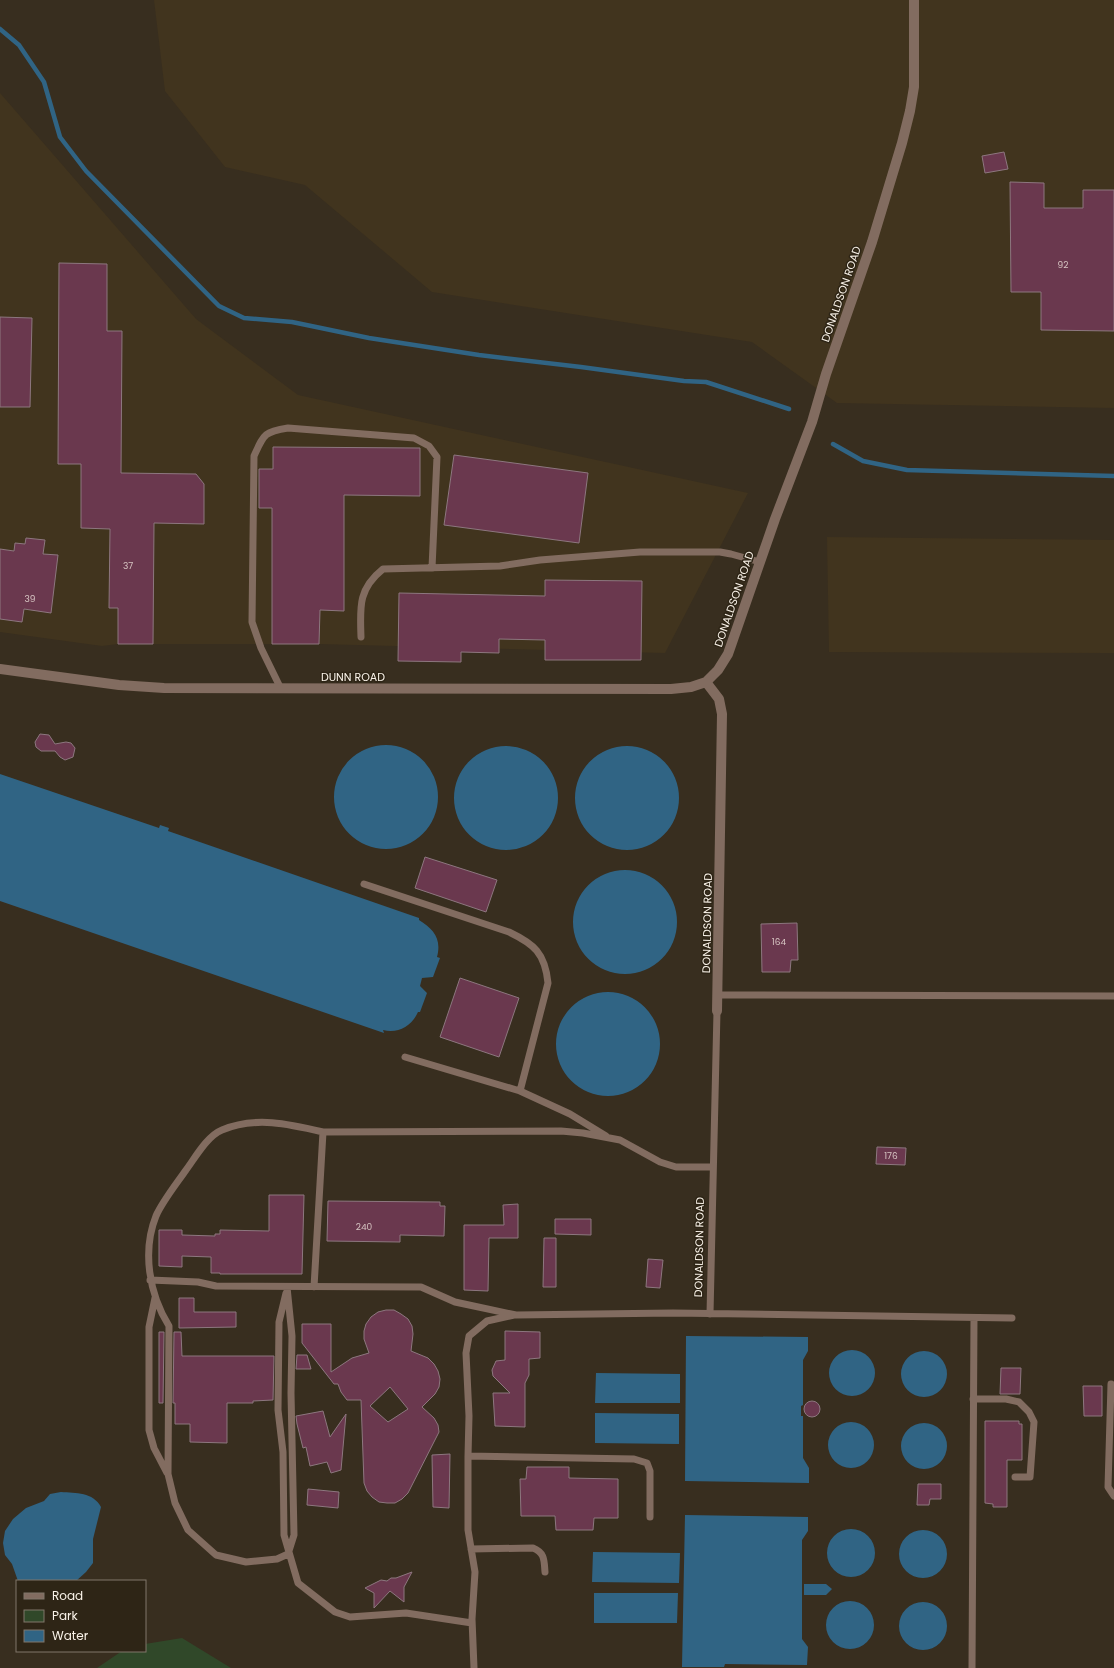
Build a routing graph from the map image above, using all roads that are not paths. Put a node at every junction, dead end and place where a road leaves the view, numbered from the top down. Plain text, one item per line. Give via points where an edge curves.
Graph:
1 (914, 0) edge
2 (760, 562) junction
3 (432, 568) junction
4 (361, 637) dead end
5 (0, 669) edge
6 (706, 682) junction
7 (281, 689) junction
8 (364, 884) dead end
9 (718, 995) junction
10 (1114, 996) edge
11 (717, 1011) joint
12 (405, 1057) dead end
13 (520, 1091) junction
14 (323, 1132) junction
15 (609, 1138) junction
16 (713, 1167) junction
17 (150, 1280) junction
18 (287, 1287) junction
19 (314, 1287) junction
20 (155, 1296) junction
21 (710, 1314) junction
22 (516, 1315) junction
23 (974, 1318) junction
24 (1012, 1318) dead end
25 (1111, 1384) dead end
26 (973, 1399) junction
27 (1112, 1433) edge
28 (468, 1456) junction
29 (168, 1474) junction
30 (1015, 1477) dead end
31 (1114, 1496) edge
32 (650, 1517) dead end
33 (472, 1549) junction
34 (288, 1554) junction
35 (545, 1572) dead end
36 (472, 1622) junction
37 (474, 1668) edge
38 (972, 1668) edge

1 - 2 street, DONALDSON ROAD via 914,87 902,143 812,422
2 - 3 lane via 720,552 640,552 500,566
2 - 6 street, DONALDSON ROAD via 728,654 718,670
3 - 4 lane via 383,569 373,577 364,590 360,608
3 - 7 lane via 436,457 429,446 414,438 288,428 270,431 262,439 254,456 252,622 261,648
5 - 7 street, DUNN ROAD via 119,685
6 - 7 street, DUNN ROAD via 677,689
6 - 9 street, DONALDSON ROAD via 720,702 722,714
8 - 13 lane via 508,932 527,941 540,954 547,969 548,983
9 - 10 lane
9 - 11 street, DONALDSON ROAD
11 - 16 lane, DONALDSON ROAD
12 - 13 lane
13 - 15 lane via 570,1114
14 - 15 lane via 561,1131
14 - 17 lane via 288,1123 244,1122 220,1130 201,1147 156,1214 150,1234
14 - 19 lane
15 - 16 lane via 620,1140 660,1162 676,1167
16 - 21 lane, DONALDSON ROAD
17 - 18 lane via 198,1282 216,1286
17 - 20 lane
18 - 19 lane
18 - 34 lane via 292,1336 294,1535
18 - 34 lane via 279,1322 278,1410 283,1452 284,1535
19 - 22 lane via 421,1287 455,1302
20 - 29 lane via 169,1326
20 - 29 lane via 149,1327 149,1430 154,1448
21 - 22 lane
21 - 23 lane
22 - 28 lane via 487,1321 470,1336 466,1353
23 - 24 lane
23 - 26 lane
25 - 27 lane
26 - 30 lane via 1006,1399 1019,1402 1029,1412 1034,1422 1030,1477
26 - 38 lane
27 - 31 lane via 1108,1487
28 - 32 lane via 634,1459 647,1463 650,1471
28 - 33 lane via 468,1530
29 - 34 lane via 175,1503 188,1530 216,1555 246,1562 277,1559
33 - 35 lane via 533,1548 544,1556
33 - 36 lane via 475,1572
34 - 36 lane via 298,1583 334,1612 350,1617 406,1613
36 - 37 lane

